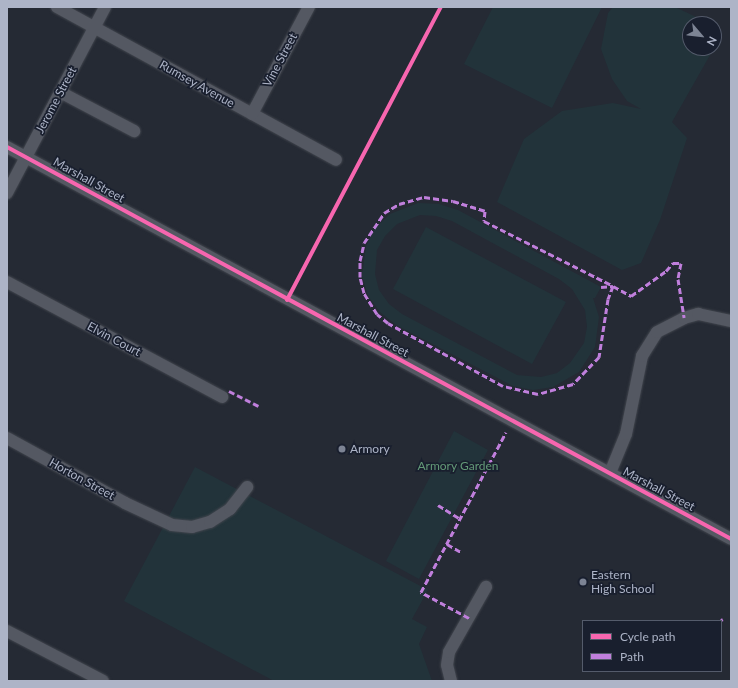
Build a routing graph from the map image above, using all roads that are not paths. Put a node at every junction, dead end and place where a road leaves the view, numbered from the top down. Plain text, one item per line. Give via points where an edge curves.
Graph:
1 (57, 7) edge
2 (105, 7) edge
3 (309, 7) edge
4 (95, 27) junction
5 (60, 92) junction
6 (252, 114) junction
7 (134, 131) dead end
8 (7, 148) edge
9 (26, 158) junction
10 (336, 160) dead end
11 (7, 193) edge
12 (7, 282) edge
13 (731, 321) edge
14 (222, 397) dead end
15 (7, 438) edge
16 (610, 474) junction
17 (247, 487) dead end
18 (731, 539) edge
19 (486, 587) dead end
20 (7, 630) edge
21 (103, 681) edge
22 (451, 681) edge

1 - 4 street, Rumsey Avenue
2 - 4 street, Jerome Street
3 - 6 street, Vine Street
4 - 5 street, Jerome Street
4 - 6 street, Rumsey Avenue
5 - 7 street
5 - 9 street, Jerome Street
6 - 10 street, Rumsey Avenue
8 - 9 street, Marshall Street
9 - 11 street, Jerome Street
9 - 16 street, Marshall Street
12 - 14 street, Elvin Court
13 - 16 street via 698,314 657,332 642,356 626,434
15 - 17 street, Horton Street via 172,525 192,527 210,522 230,509
16 - 18 street, Marshall Street
19 - 22 street via 449,652 447,665
20 - 21 street

